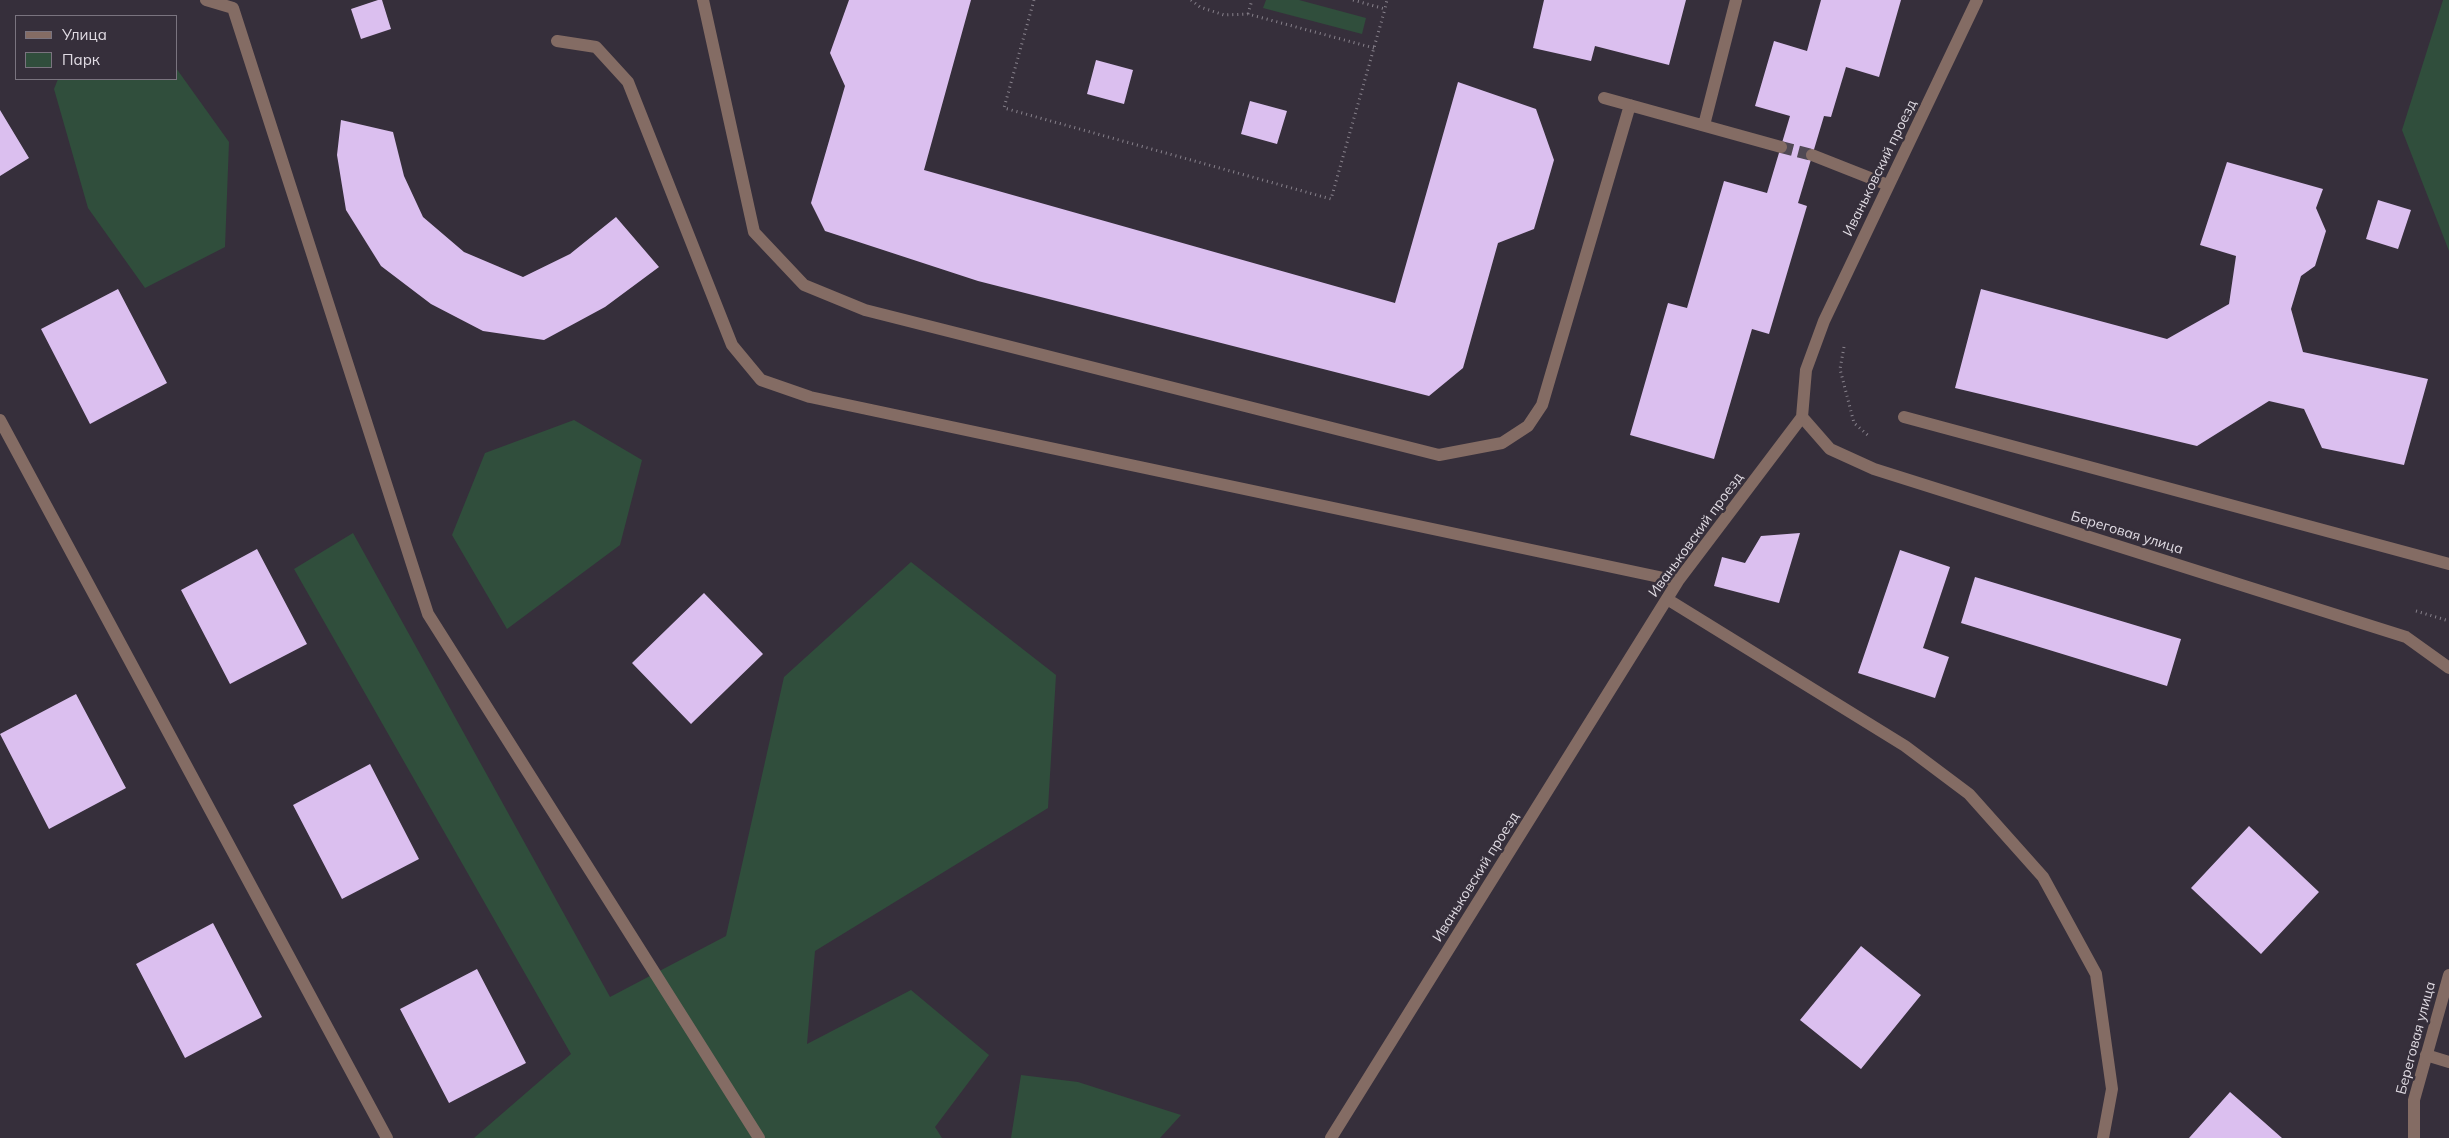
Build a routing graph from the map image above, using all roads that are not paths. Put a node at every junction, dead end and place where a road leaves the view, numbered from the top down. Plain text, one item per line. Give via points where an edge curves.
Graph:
1 (206, 0) edge
2 (703, 0) edge
3 (1736, 0) edge
4 (1977, 0) edge
5 (557, 41) dead end
6 (1604, 98) dead end
7 (1630, 105) junction
8 (1704, 125) junction
9 (1782, 146) tunnel mouth
10 (1812, 155) tunnel mouth
11 (1888, 185) junction
12 (1904, 417) dead end
13 (1802, 418) junction
14 (0, 420) edge
15 (2449, 564) edge
16 (1678, 581) junction
17 (1667, 599) junction
18 (2449, 668) edge
19 (2449, 975) edge
20 (2426, 1055) junction
21 (2449, 1062) edge
22 (387, 1138) edge
23 (759, 1138) edge
24 (1331, 1138) edge
25 (2103, 1138) edge
26 (2414, 1138) edge

1 - 23 street via 233,8 428,614
2 - 7 street via 754,232 804,284 865,310 1439,455 1502,443 1528,426 1542,405
3 - 8 street
4 - 11 street, Иваньковский проезд
5 - 16 street via 596,47 628,82 732,345 761,380 810,396
6 - 7 street
7 - 8 street
8 - 9 street
10 - 11 street
11 - 13 street, Иваньковский проезд via 1821,329 1806,370
12 - 15 street
13 - 16 street, Иваньковский проезд
13 - 18 street, Береговая улица via 1830,449 1874,469 2406,637
14 - 22 street
16 - 17 street, Иваньковский проезд
17 - 24 street, Иваньковский проезд
17 - 25 street via 1905,746 1969,794 2043,877 2096,974 2112,1089
19 - 20 street, Береговая улица
20 - 21 street
20 - 26 street, Береговая улица via 2414,1100

